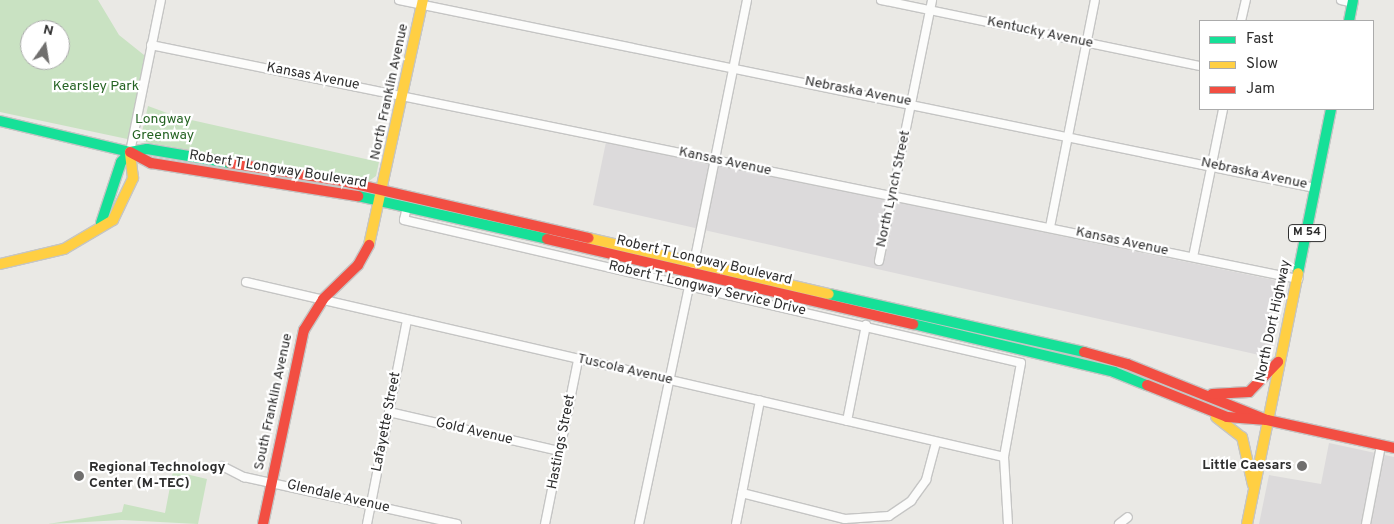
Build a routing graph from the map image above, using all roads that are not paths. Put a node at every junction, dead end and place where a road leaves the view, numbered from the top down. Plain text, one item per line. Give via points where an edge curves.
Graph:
1 (161, 0) edge
2 (399, 0) edge
3 (747, 0) edge
4 (881, 0) edge
5 (932, 0) edge
6 (1095, 0) edge
7 (1246, 0) edge
8 (1341, 0) edge
9 (422, 2) edge
10 (1353, 2) edge
11 (930, 10) junction
12 (1241, 20) edge
13 (1349, 20) edge
14 (1086, 42) junction
15 (151, 45) junction
16 (1199, 66) edge
17 (734, 67) junction
18 (403, 95) junction
19 (912, 103) junction
20 (1223, 110) edge
21 (1331, 110) edge
22 (0, 120) edge
23 (1068, 136) junction
24 (130, 152) junction
25 (715, 160) junction
26 (1212, 165) junction
27 (1315, 188) junction
28 (383, 190) junction
29 (893, 196) junction
30 (381, 201) junction
31 (406, 207) junction
32 (101, 223) junction
33 (1050, 227) junction
34 (1193, 257) junction
35 (879, 261) dead end
36 (0, 264) edge
37 (693, 267) junction
38 (1298, 278) junction
39 (246, 282) dead end
40 (689, 284) junction
41 (324, 299) junction
42 (407, 320) junction
43 (866, 325) junction
44 (1064, 348) junction
45 (1280, 356) junction
46 (578, 360) junction
47 (1070, 360) junction
48 (669, 380) junction
49 (1185, 388) junction
50 (760, 400) junction
51 (1207, 410) junction
52 (389, 412) junction
53 (1267, 420) junction
54 (847, 421) junction
55 (936, 442) junction
56 (1381, 445) junction
57 (1394, 448) edge
58 (559, 451) junction
59 (1004, 458) junction
60 (222, 466) dead end
61 (271, 483) junction
62 (1254, 486) junction
63 (742, 493) junction
64 (371, 504) junction
65 (1128, 517) dead end
66 (263, 524) edge
67 (367, 524) edge
68 (456, 524) edge
69 (545, 524) edge
70 (639, 524) edge
71 (736, 524) edge
72 (1008, 524) edge
73 (1119, 524) edge
74 (1247, 524) edge
75 (1366, 524) edge

1 - 15 street
2 - 9 street, Nebraska Avenue
3 - 17 street
4 - 11 street, Kentucky Avenue
5 - 11 street, North Lynch Street
6 - 14 street
7 - 12 street
8 - 10 street
9 - 17 street, Nebraska Avenue
9 - 18 street, North Franklin Avenue
10 - 13 street
11 - 14 street, Kentucky Avenue
11 - 19 street, North Lynch Street
14 - 16 street, Kentucky Avenue
14 - 23 street
15 - 18 street, Kansas Avenue
15 - 24 street
17 - 19 street, Nebraska Avenue
17 - 25 street
18 - 25 street, Kansas Avenue
18 - 28 street, North Franklin Avenue
19 - 23 street, Nebraska Avenue
19 - 29 street, North Lynch Street
20 - 26 street
21 - 27 street, North Dort Highway / M 54
22 - 24 street, Robert T Longway Boulevard
23 - 26 street, Nebraska Avenue
23 - 33 street
24 - 28 street, Robert T Longway Boulevard via 147,149
24 - 30 street, Robert T Longway Boulevard via 143,161 199,173
24 - 32 street via 121,162
24 - 32 street via 135,168 130,190 113,220
25 - 29 street, Kansas Avenue
25 - 37 street
26 - 27 street, Nebraska Avenue
26 - 34 street
27 - 38 street, North Dort Highway / M 54
28 - 30 street, South Franklin Avenue
28 - 37 street, Robert T Longway Boulevard
29 - 33 street, Kansas Avenue
29 - 35 street, North Lynch Street
30 - 31 street, Robert T Longway Boulevard
30 - 41 street, South Franklin Avenue via 370,242 358,265
31 - 37 street, Robert T Longway Boulevard
31 - 40 street, Robert T. Longway Service Drive via 404,220
32 - 36 street via 81,242 64,249
33 - 34 street, Kansas Avenue
34 - 38 street, Kansas Avenue
37 - 40 street
37 - 44 street, Robert T Longway Boulevard
37 - 47 street, Robert T Longway Boulevard
38 - 45 street, North Dort Highway / M 54
39 - 41 street, Tuscola Avenue
40 - 43 street, Robert T. Longway Service Drive
40 - 48 street
41 - 42 street, Tuscola Avenue
41 - 61 street, South Franklin Avenue via 299,345
42 - 46 street, Tuscola Avenue
42 - 52 street, Lafayette Street
43 - 54 street
43 - 59 street, Robert T. Longway Service Drive via 1021,363
44 - 47 street
44 - 49 street, Robert T Longway Boulevard via 1127,364
45 - 49 street via 1262,383 1242,395
45 - 53 street, North Dort Highway / M 54
46 - 48 street, Tuscola Avenue
46 - 58 street, Hastings Street
47 - 51 street, Robert T Longway Boulevard via 1114,372
48 - 50 street, Tuscola Avenue
48 - 70 street
49 - 53 street, Robert T Longway Boulevard
50 - 54 street, Tuscola Avenue
50 - 63 street
51 - 53 street, Robert T Longway Boulevard via 1241,420
51 - 62 street via 1242,437
52 - 58 street, Gold Avenue
52 - 64 street, Lafayette Street
53 - 56 street, Robert T Longway Boulevard
53 - 62 street, M 54
54 - 55 street, Tuscola Avenue
55 - 59 street, Tuscola Avenue
55 - 63 street via 926,480 911,500 888,516 845,519
56 - 57 street, Robert T Longway Boulevard
56 - 75 street
58 - 69 street, Hastings Street
59 - 72 street
60 - 61 street, Glendale Avenue
61 - 64 street, Glendale Avenue
61 - 66 street, South Franklin Avenue
62 - 74 street, M 54
63 - 71 street
64 - 67 street, Lafayette Street
64 - 68 street, Glendale Avenue
65 - 73 street

